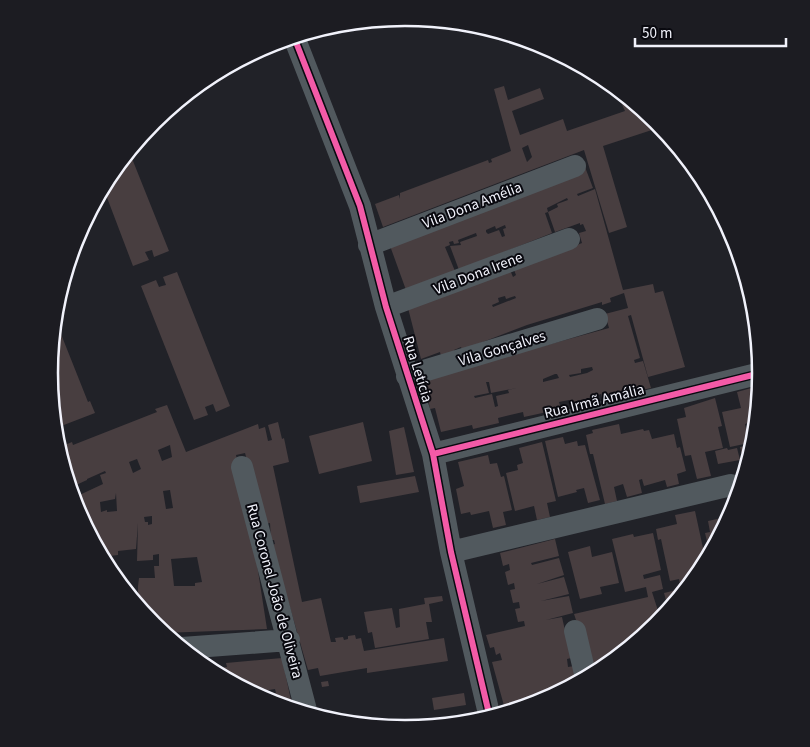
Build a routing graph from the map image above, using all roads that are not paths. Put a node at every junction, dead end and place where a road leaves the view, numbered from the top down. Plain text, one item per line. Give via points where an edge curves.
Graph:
1 (297, 44) edge
2 (575, 166) dead end
3 (569, 239) dead end
4 (369, 245) junction
5 (386, 307) junction
6 (597, 319) dead end
7 (752, 375) edge
8 (407, 376) junction
9 (432, 454) junction
10 (242, 467) dead end
11 (731, 485) dead end
12 (451, 552) junction
13 (575, 631) dead end
14 (289, 640) junction
15 (192, 647) edge
16 (584, 671) edge
17 (305, 706) edge
18 (488, 711) edge

1 - 4 street, Rua Letícia via 360,206
2 - 4 street, Vila Dona Amélia
3 - 5 street, Vila Dona Irene
4 - 5 street, Rua Letícia
5 - 8 street, Rua Letícia
6 - 8 street, Vila Gonçalves
7 - 9 street, Rua Irmã Amália
8 - 9 street, Rua Letícia
9 - 12 street, Rua Letícia
10 - 14 street, Rua Coronel João de Oliveira
11 - 12 street
12 - 18 street, Rua Letícia
13 - 16 street
14 - 15 street
14 - 17 street, Rua Coronel João de Oliveira

